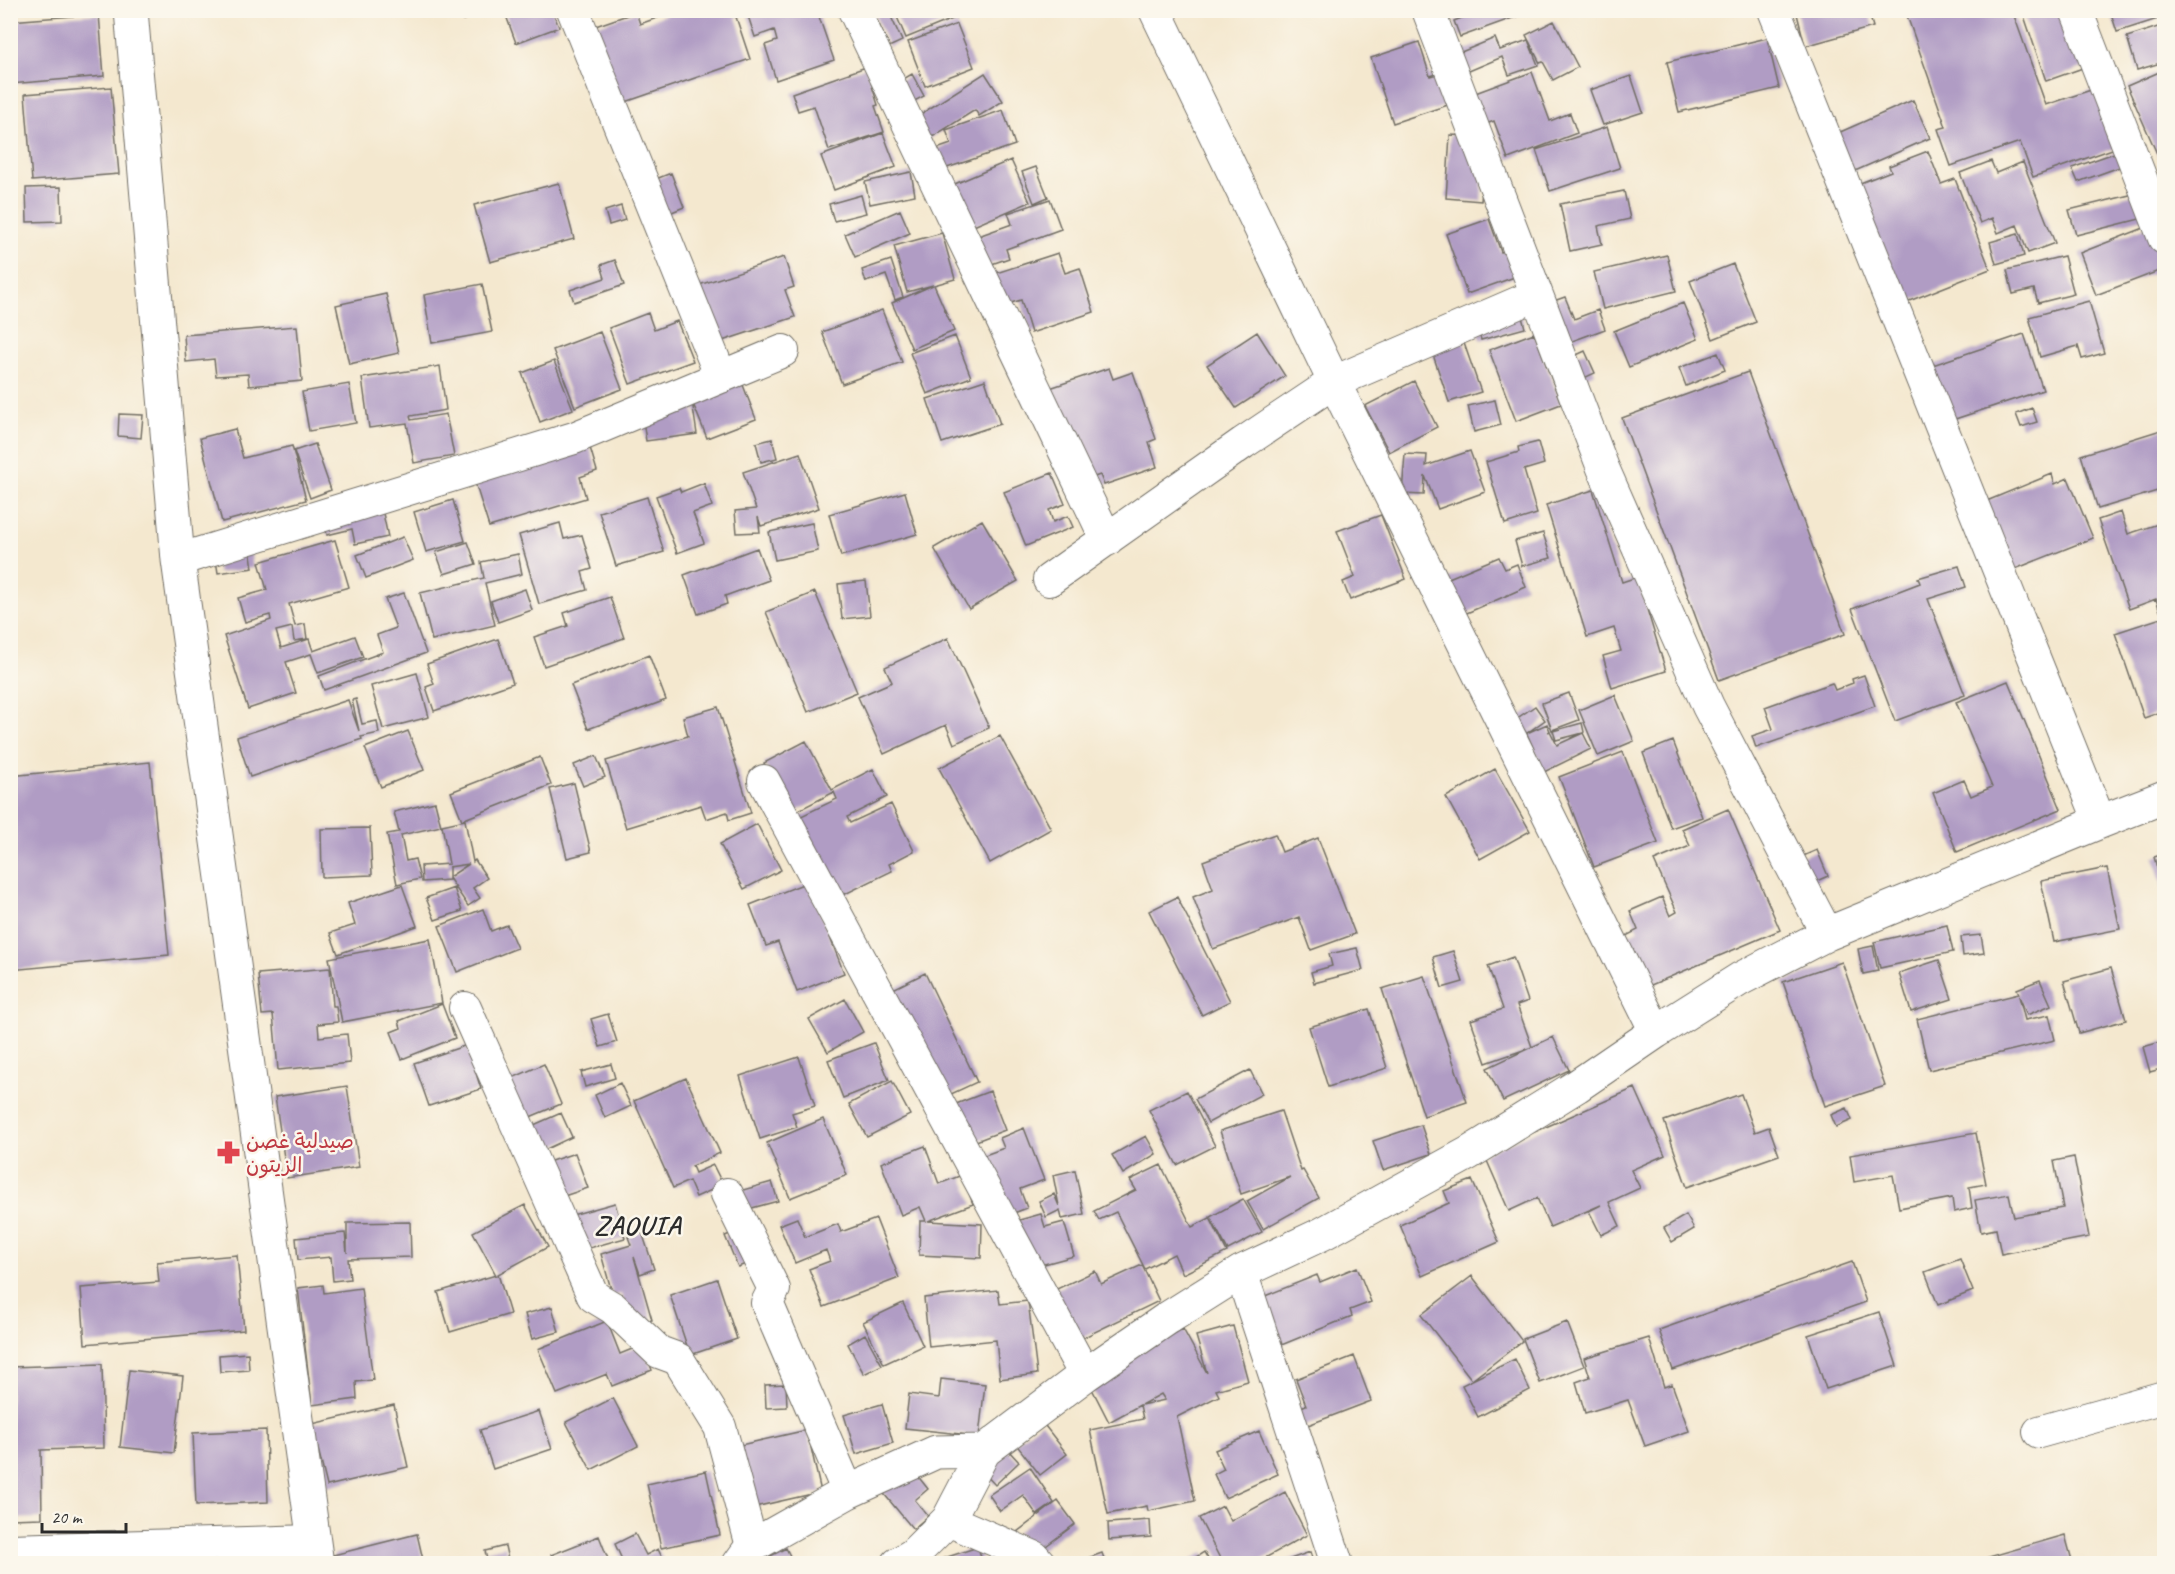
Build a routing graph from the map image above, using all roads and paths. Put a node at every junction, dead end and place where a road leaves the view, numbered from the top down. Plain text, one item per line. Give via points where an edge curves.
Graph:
1 (131, 10) edge
2 (573, 10) edge
3 (854, 10) edge
4 (1155, 10) edge
5 (1428, 10) edge
6 (1774, 10) edge
7 (2076, 10) edge
8 (2164, 238) edge
9 (1536, 295) junction
10 (783, 351) dead end
11 (722, 377) junction
12 (1334, 382) junction
13 (1107, 540) junction
14 (178, 560) junction
15 (1049, 580) dead end
16 (764, 781) dead end
17 (2164, 797) edge
18 (2100, 822) junction
19 (1827, 934) junction
20 (465, 1008) dead end
21 (1656, 1032) junction
22 (727, 1194) dead end
23 (1241, 1272) junction
24 (1085, 1375) junction
25 (2164, 1397) edge
26 (2039, 1432) dead end
27 (984, 1451) junction
28 (848, 1492) junction
29 (948, 1520) junction
30 (315, 1552) edge
31 (17, 1555) edge
32 (745, 1555) edge
33 (898, 1563) edge
34 (1040, 1563) edge
35 (1337, 1563) edge

1 - 14 street
2 - 11 street
3 - 13 street
4 - 12 street
5 - 9 street
6 - 18 street
7 - 8 street
9 - 12 street
9 - 19 street via 1603,468 1708,706
10 - 11 street
11 - 14 street via 574,438
12 - 13 street
12 - 21 street
13 - 15 street
14 - 30 street
16 - 24 street
17 - 18 street
18 - 19 street
19 - 21 street via 1740,978
20 - 32 street via 593,1296 613,1308 659,1352 678,1359 720,1427
21 - 23 street via 1469,1153 1322,1234
22 - 28 street via 774,1289 767,1303
23 - 24 street
23 - 35 street
24 - 27 street
25 - 26 street
27 - 28 street via 936,1452
27 - 29 street
28 - 32 street
29 - 33 street via 913,1555
29 - 34 street
30 - 31 street

